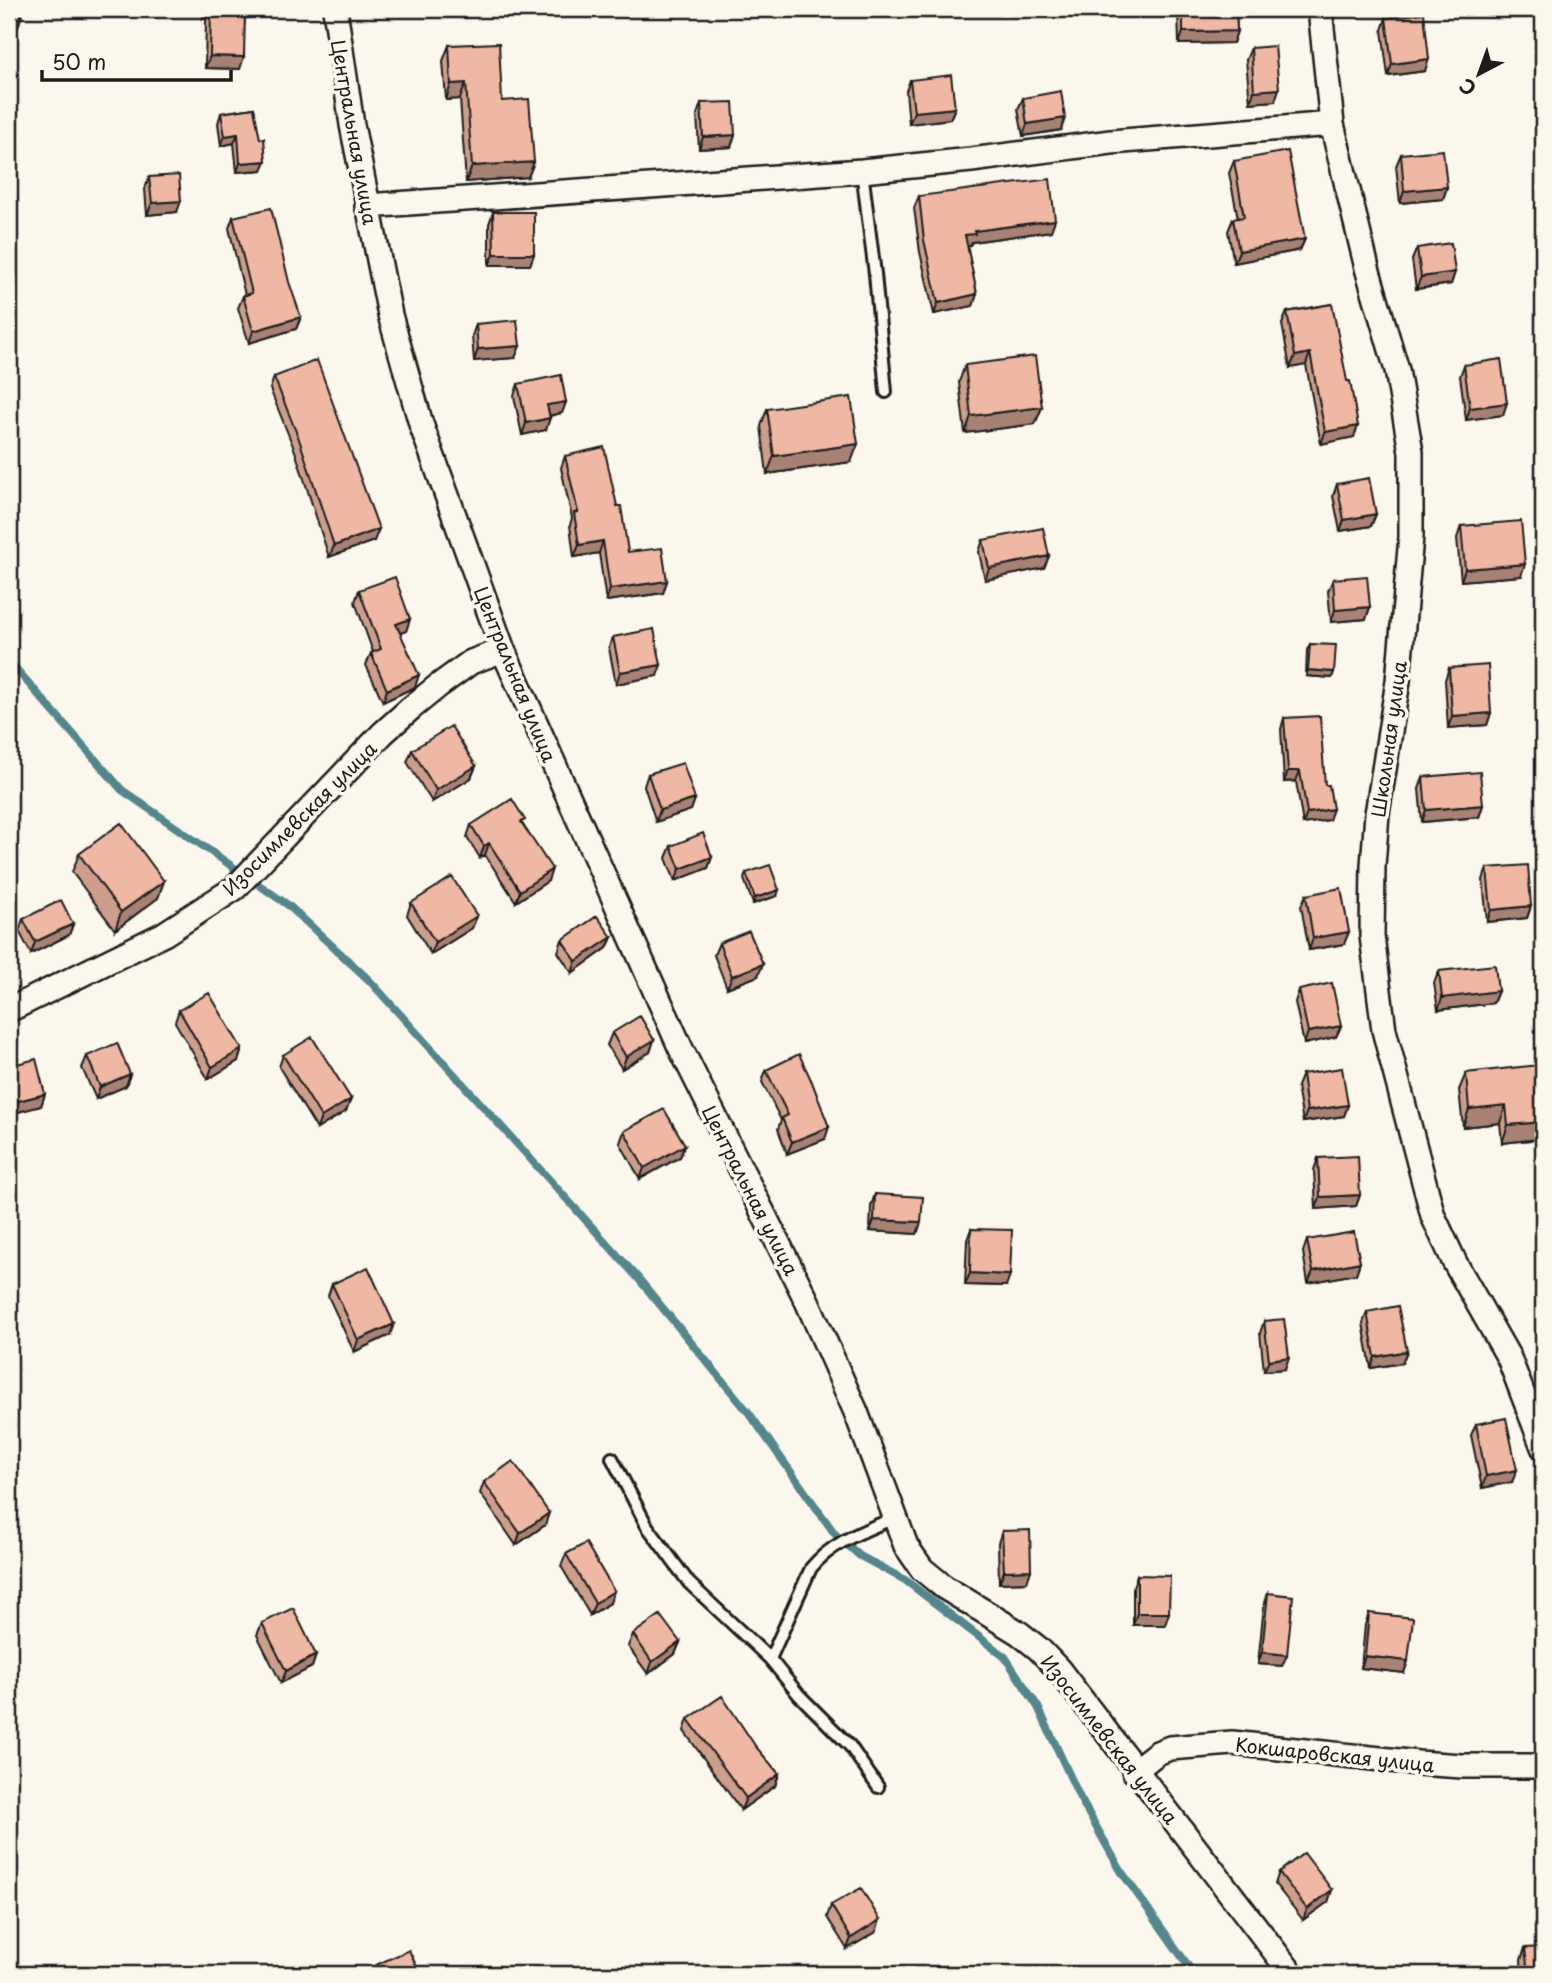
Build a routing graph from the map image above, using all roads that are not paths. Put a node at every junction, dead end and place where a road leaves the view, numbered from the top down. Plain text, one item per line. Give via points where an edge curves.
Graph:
1 (335, 9) edge
2 (1320, 9) edge
3 (1332, 124) junction
4 (862, 171) junction
5 (367, 206) junction
6 (886, 392) dead end
7 (503, 650) junction
8 (9, 1010) edge
9 (807, 1301) joint
10 (1543, 1447) edge
11 (612, 1458) dead end
12 (894, 1518) junction
13 (770, 1659) junction
14 (1543, 1766) edge
15 (1134, 1771) junction
16 (878, 1787) dead end
17 (1292, 1974) edge

1 - 5 street, Центральная улица
2 - 3 street, Школьная улица
3 - 4 street via 1111,142
3 - 10 street, Школьная улица via 1397,370 1411,452 1411,537 1399,668 1373,865 1372,936 1384,1030 1433,1216 1509,1358
4 - 5 street
4 - 6 lane
5 - 7 street, Центральная улица via 390,315 421,424
7 - 8 street, Изосимлевская улица via 471,663 411,708 235,888 164,934
7 - 9 street, Центральная улица via 681,1049
9 - 12 street, Изосимлевская улица via 856,1412
11 - 13 lane via 647,1526 690,1583
12 - 13 lane via 852,1536 818,1559
12 - 15 street, Изосимлевская улица via 922,1569 1019,1633 1059,1670
13 - 16 lane via 850,1746
14 - 15 street, Кокшаровская улица via 1429,1763 1232,1743 1170,1748
15 - 17 street, Изосимлевская улица

